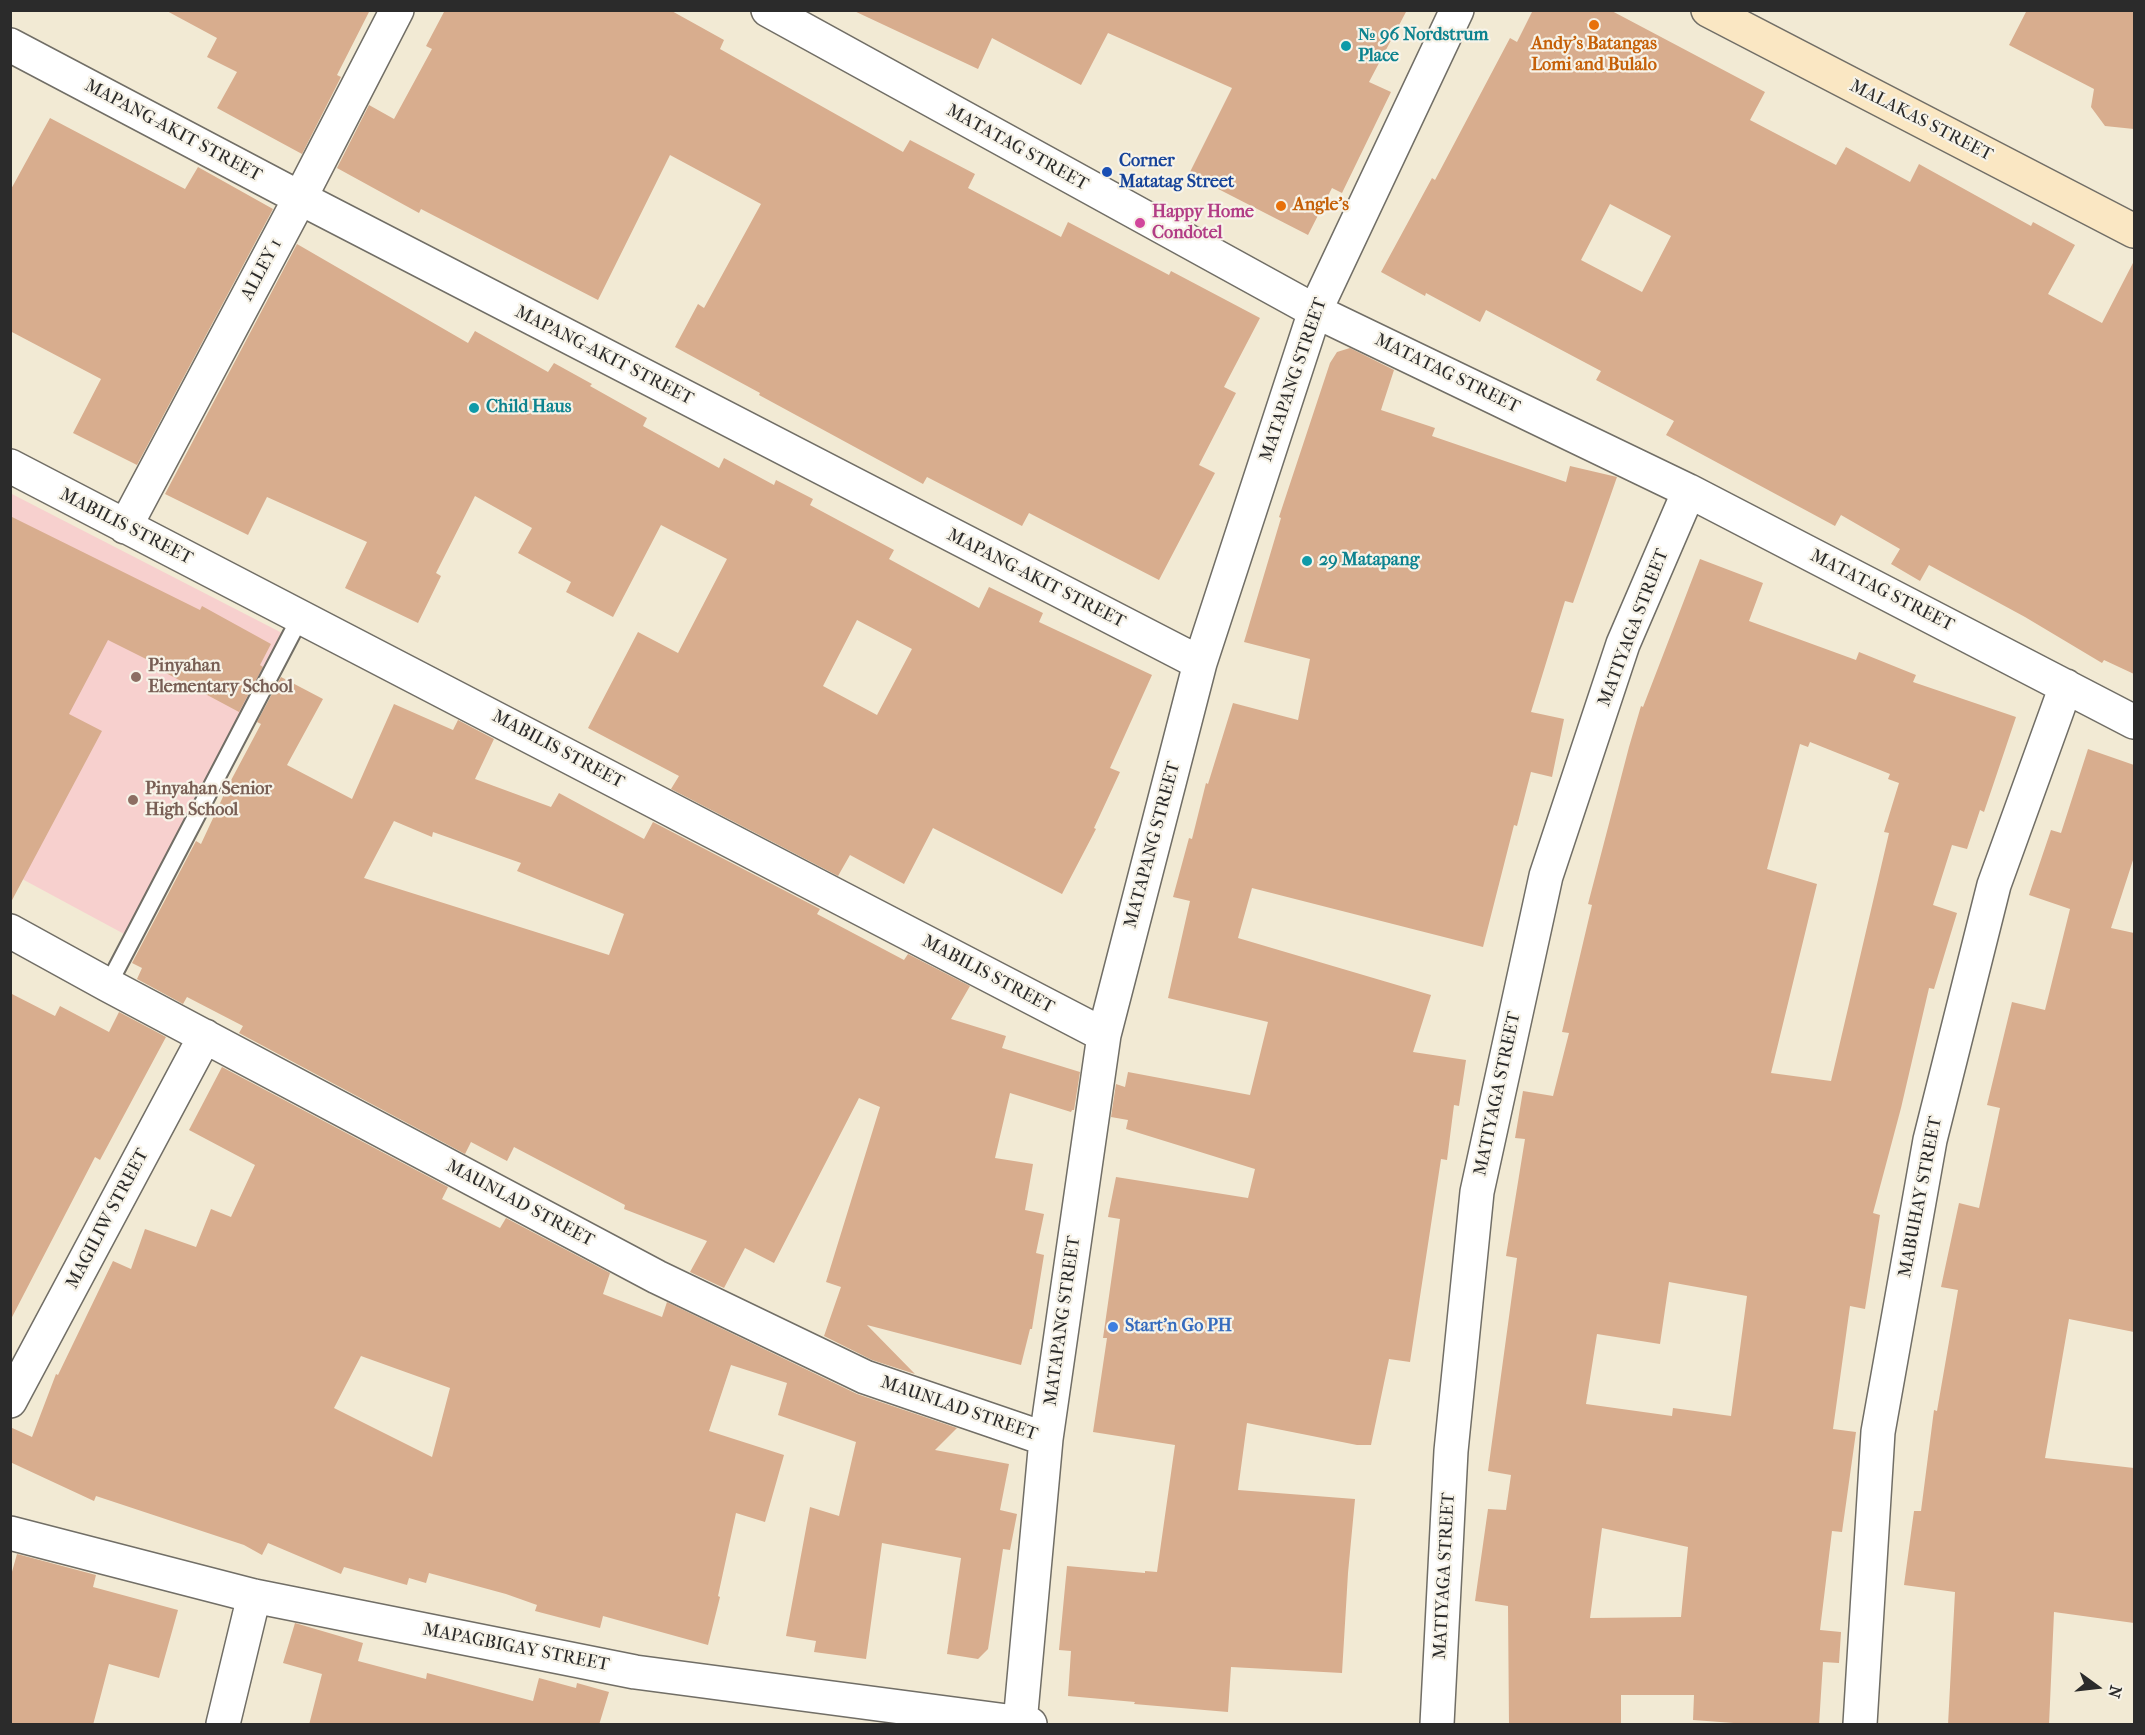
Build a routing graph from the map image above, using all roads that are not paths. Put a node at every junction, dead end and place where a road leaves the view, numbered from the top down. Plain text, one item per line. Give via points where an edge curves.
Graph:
1 (397, 10) edge
2 (768, 10) edge
3 (1457, 10) edge
4 (1708, 10) edge
5 (10, 45) edge
6 (300, 198) junction
7 (2134, 231) edge
8 (1315, 311) junction
9 (10, 466) edge
10 (1689, 491) junction
11 (125, 527) junction
12 (301, 616) junction
13 (1200, 663) junction
14 (2066, 686) junction
15 (2134, 722) edge
16 (10, 931) edge
17 (108, 985) junction
18 (1104, 1035) junction
19 (205, 1036) junction
20 (10, 1401) edge
21 (1046, 1439) junction
22 (10, 1533) edge
23 (254, 1596) junction
24 (1025, 1724) edge
25 (223, 1725) edge
26 (1437, 1725) edge
27 (1860, 1725) edge

1 - 6 street, ALLEY 1
2 - 8 street, MATATAG STREET
3 - 8 street, MATAPANG STREET
4 - 7 street, MALAKAS STREET
5 - 6 street, MAPANG-AKIT STREET
6 - 11 street, ALLEY 1
6 - 13 street, MAPANG-AKIT STREET
8 - 10 street, MATATAG STREET
8 - 13 street, MATAPANG STREET
9 - 11 street, MABILIS STREET
10 - 14 street, MATATAG STREET
10 - 26 street, MATIYAGA STREET via 1623,644 1546,876 1477,1192 1451,1451
11 - 12 street, MABILIS STREET
12 - 17 lane
12 - 18 street, MABILIS STREET
13 - 18 street, MATAPANG STREET
14 - 15 street, MATATAG STREET
14 - 27 street, MABUHAY STREET via 1994,885 1930,1140 1878,1432
16 - 17 street, MAUNLAD STREET
17 - 19 street, MAUNLAD STREET
18 - 21 street, MATAPANG STREET
19 - 20 street, MAGILIW STREET
19 - 21 street, MAUNLAD STREET via 657,1276 844,1367
21 - 24 street, MATAPANG STREET
22 - 23 street, MAPAGBIGAY STREET
23 - 24 street, MAPAGBIGAY STREET via 635,1672
23 - 25 street

